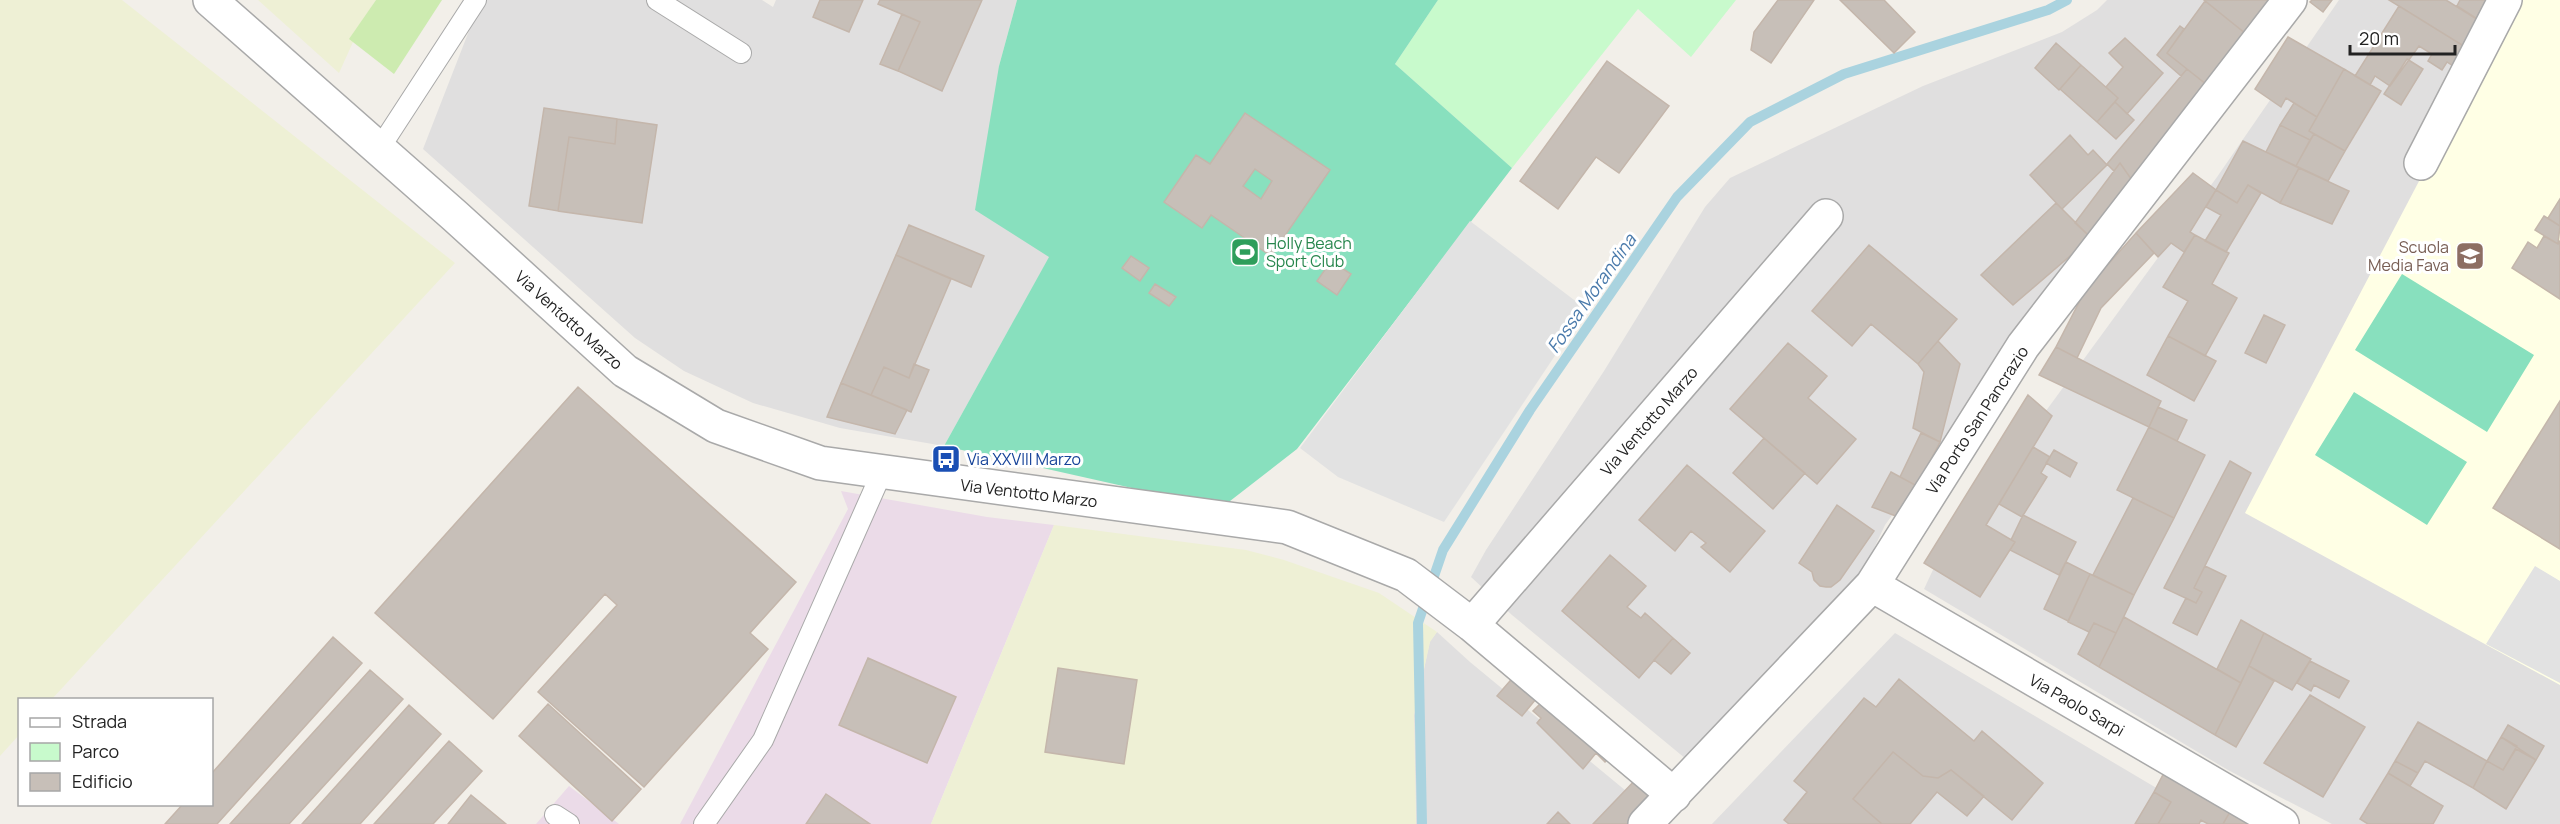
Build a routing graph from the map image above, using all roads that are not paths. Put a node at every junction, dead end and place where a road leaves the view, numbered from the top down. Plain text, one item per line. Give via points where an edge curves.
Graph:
1 (210, 0) edge
2 (476, 0) edge
3 (657, 0) edge
4 (2290, 0) edge
5 (2505, 0) edge
6 (741, 53) dead end
7 (379, 149) junction
8 (2421, 163) dead end
9 (1826, 216) dead end
10 (882, 472) junction
11 (1872, 585) junction
12 (1472, 625) junction
13 (1674, 795) junction
14 (704, 824) edge
15 (1645, 824) edge
16 (2282, 824) edge

1 - 7 street, Via Ventotto Marzo
2 - 7 lane
3 - 6 lane
4 - 11 street, Via Porto San Pancrazio via 2023,346
5 - 8 street
7 - 10 street, Via Ventotto Marzo via 625,370 716,426 820,463
9 - 12 street, Via Ventotto Marzo
10 - 12 street, Via Ventotto Marzo via 1287,528 1406,575
10 - 14 lane via 763,740
11 - 13 street, Via Porto San Pancrazio
11 - 16 street, Via Paolo Sarpi
12 - 13 street, Via Ventotto Marzo
13 - 15 street, Via Porto San Pancrazio

